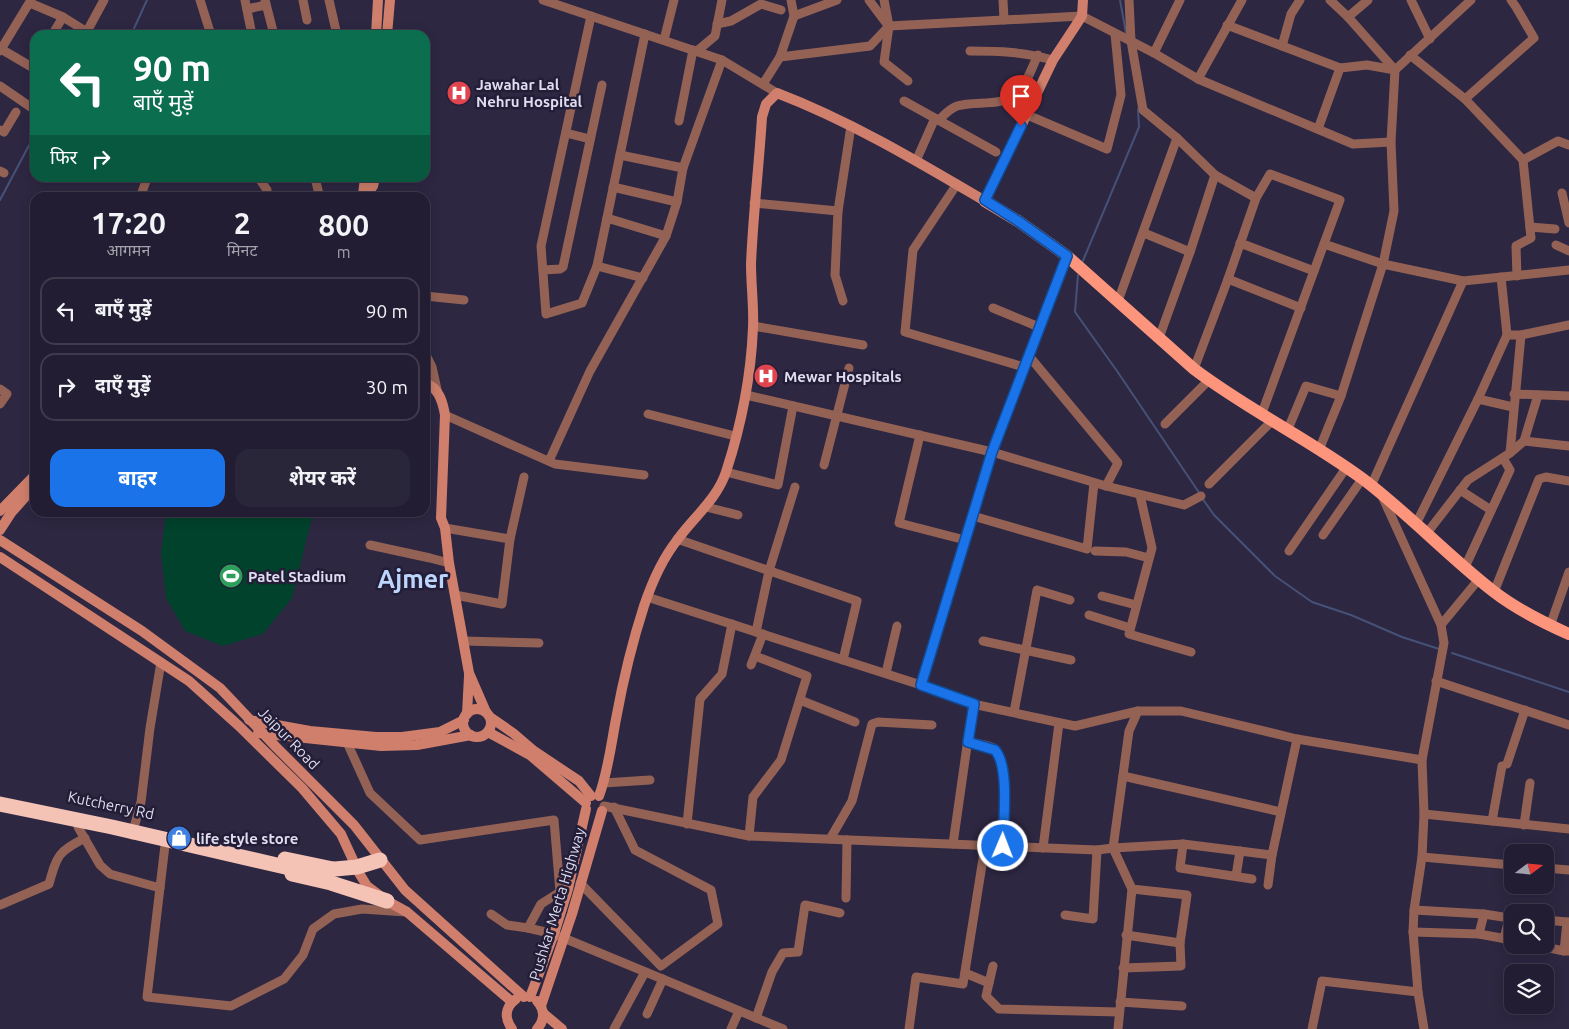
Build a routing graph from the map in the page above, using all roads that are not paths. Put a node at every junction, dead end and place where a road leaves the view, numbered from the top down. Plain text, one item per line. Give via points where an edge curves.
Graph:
1 (104, 0) edge
2 (200, 0) edge
3 (303, 0) edge
4 (330, 0) edge
5 (378, 0) edge
6 (390, 0) edge
7 (543, 0) edge
8 (674, 0) edge
9 (722, 0) edge
10 (791, 0) edge
11 (837, 0) edge
12 (869, 0) edge
13 (884, 0) edge
14 (1003, 0) edge
15 (1083, 0) edge
16 (1129, 0) edge
17 (1180, 0) edge
18 (1242, 0) edge
19 (1300, 0) edge
20 (1330, 0) edge
21 (1368, 0) edge
22 (1410, 0) edge
23 (1471, 0) edge
24 (1511, 0) edge
25 (31, 1) edge
26 (265, 2) edge
27 (553, 2) edge
28 (246, 5) edge
29 (781, 10) dead end
30 (591, 16) junction
31 (794, 16) junction
32 (1082, 16) junction
33 (63, 17) junction
34 (1348, 17) junction
35 (307, 20) dead end
36 (1004, 20) junction
37 (718, 24) junction
38 (1228, 25) junction
39 (889, 26) junction
40 (55, 30) edge
41 (82, 30) edge
42 (88, 30) edge
43 (209, 30) edge
44 (251, 30) edge
45 (273, 30) edge
46 (336, 30) edge
47 (376, 30) edge
48 (387, 30) edge
49 (645, 34) junction
50 (1115, 34) junction
51 (1430, 39) junction
52 (664, 40) junction
53 (1131, 41) junction
54 (1282, 46) junction
55 (1, 50) edge
56 (695, 51) junction
57 (970, 51) dead end
58 (1154, 53) junction
59 (1038, 55) junction
60 (1410, 55) junction
61 (780, 56) junction
62 (722, 60) junction
63 (1053, 60) junction
64 (30, 66) edge
65 (1340, 68) junction
66 (1395, 70) junction
67 (1198, 79) junction
68 (908, 81) dead end
69 (763, 84) junction
70 (602, 85) dead end
71 (0, 86) edge
72 (777, 93) junction
73 (1465, 99) junction
74 (904, 101) dead end
75 (30, 107) edge
76 (16, 112) dead end
77 (1025, 114) junction
78 (937, 119) junction
79 (679, 121) dead end
80 (851, 126) junction
81 (1318, 129) junction
82 (0, 130) edge
83 (566, 133) junction
84 (1177, 138) junction
85 (590, 139) junction
86 (1391, 142) junction
87 (1569, 145) edge
88 (996, 152) dead end
89 (620, 155) junction
90 (1523, 160) junction
91 (916, 161) junction
92 (683, 168) junction
93 (1214, 175) junction
94 (262, 182) edge
95 (957, 184) junction
96 (613, 187) junction
97 (267, 190) dead end
98 (1562, 193) dead end
99 (1256, 198) junction
100 (985, 200) junction
101 (677, 202) junction
102 (754, 203) junction
103 (838, 211) junction
104 (607, 218) junction
105 (1569, 223) edge
106 (1530, 227) junction
107 (1555, 229) dead end
108 (1144, 233) junction
109 (666, 236) junction
110 (1240, 243) junction
111 (1324, 244) junction
112 (1556, 245) dead end
113 (1569, 251) edge
114 (1190, 252) junction
115 (1069, 258) junction
116 (1383, 264) junction
117 (597, 266) junction
118 (543, 270) junction
119 (1569, 270) edge
120 (1314, 271) junction
121 (1516, 276) junction
122 (1501, 277) junction
123 (644, 278) junction
124 (1228, 279) junction
125 (1463, 281) junction
126 (430, 297) edge
127 (464, 300) dead end
128 (842, 301) dead end
129 (1118, 301) junction
130 (993, 308) dead end
131 (1302, 308) junction
132 (1569, 325) edge
133 (753, 326) junction
134 (1040, 327) junction
135 (1507, 335) junction
136 (1521, 335) junction
137 (1159, 338) junction
138 (863, 345) dead end
139 (1028, 356) junction
140 (430, 363) edge
141 (1024, 367) junction
142 (849, 368) dead end
143 (1194, 369) junction
144 (1209, 380) junction
145 (430, 385) edge
146 (0, 389) edge
147 (438, 394) junction
148 (1514, 394) junction
149 (746, 395) junction
150 (1538, 395) junction
151 (1341, 396) junction
152 (1569, 396) edge
153 (1478, 399) junction
154 (0, 404) edge
155 (793, 406) junction
156 (1513, 407) junction
157 (1262, 413) junction
158 (648, 414) dead end
159 (445, 416) junction
160 (836, 416) junction
161 (1273, 420) junction
162 (1166, 424) dead end
163 (1288, 429) junction
164 (920, 435) junction
165 (735, 436) junction
166 (1524, 441) junction
167 (1569, 446) edge
168 (1319, 450) junction
169 (992, 452) junction
170 (1506, 456) junction
171 (542, 457) junction
172 (824, 465) dead end
173 (1346, 468) junction
174 (726, 472) junction
175 (644, 475) dead end
176 (524, 478) dead end
177 (30, 480) edge
178 (1569, 481) edge
179 (1094, 483) junction
180 (1209, 484) dead end
181 (1106, 486) junction
182 (1371, 486) junction
183 (795, 487) dead end
184 (1460, 490) junction
185 (30, 492) edge
186 (1187, 494) dead end
187 (1140, 495) junction
188 (706, 507) junction
189 (1491, 510) junction
190 (0, 511) edge
191 (738, 515) dead end
192 (973, 516) junction
193 (1416, 524) junction
194 (445, 528) junction
195 (0, 530) edge
196 (1427, 533) junction
197 (1323, 535) dead end
198 (510, 539) junction
199 (678, 539) junction
200 (0, 540) edge
201 (965, 540) junction
202 (370, 545) dead end
203 (1095, 551) dead end
204 (1289, 551) dead end
205 (0, 557) edge
206 (1149, 558) junction
207 (449, 564) junction
208 (1465, 567) junction
209 (45, 569) junction
210 (769, 571) junction
211 (1569, 572) edge
212 (1479, 579) junction
213 (39, 582) junction
214 (1494, 592) junction
215 (455, 595) junction
216 (1102, 596) dead end
217 (647, 598) junction
218 (1070, 600) dead end
219 (1136, 605) junction
220 (1089, 616) dead end
221 (732, 624) junction
222 (1441, 625) junction
223 (897, 626) dead end
224 (1550, 626) junction
225 (1130, 628) junction
226 (759, 633) junction
227 (1569, 634) edge
228 (149, 636) junction
229 (464, 641) junction
230 (982, 641) dead end
231 (540, 643) dead end
232 (142, 650) junction
233 (1026, 651) junction
234 (1191, 652) dead end
235 (843, 660) junction
236 (1071, 660) dead end
237 (161, 662) junction
238 (469, 673) junction
239 (886, 674) junction
240 (1436, 681) junction
241 (921, 685) junction
242 (800, 700) junction
243 (974, 704) junction
244 (1525, 710) junction
245 (1138, 711) junction
246 (1014, 712) junction
247 (488, 714) junction
248 (466, 717) junction
249 (231, 718) junction
250 (250, 720) junction
251 (855, 722) dead end
252 (1059, 723) junction
253 (932, 724) dead end
254 (1569, 725) edge
255 (262, 732) junction
256 (488, 732) junction
257 (246, 733) junction
258 (471, 735) junction
259 (346, 738) junction
260 (1297, 738) junction
261 (402, 742) junction
262 (968, 742) junction
263 (610, 752) junction
264 (1422, 760) junction
265 (1123, 776) junction
266 (650, 780) dead end
267 (604, 783) junction
268 (1530, 783) dead end
269 (0, 797) edge
270 (597, 803) junction
271 (0, 804) edge
272 (0, 810) edge
273 (1281, 812) junction
274 (1424, 814) junction
275 (1492, 821) junction
276 (687, 824) junction
277 (1524, 825) junction
278 (1569, 830) edge
279 (82, 832) junction
280 (133, 833) junction
281 (749, 836) junction
282 (830, 839) junction
283 (165, 840) junction
284 (847, 840) junction
285 (953, 844) junction
286 (1184, 844) junction
287 (985, 846) junction
288 (1003, 846) junction
289 (1043, 848) junction
290 (1112, 848) junction
291 (1097, 850) junction
292 (1240, 851) junction
293 (1272, 855) junction
294 (1422, 857) junction
295 (380, 860) junction
296 (1504, 864) edge
297 (357, 867) junction
298 (1554, 869) edge
299 (1569, 870) edge
300 (332, 876) junction
301 (1236, 876) junction
302 (1252, 878) dead end
303 (580, 883) junction
304 (1268, 885) dead end
305 (160, 888) junction
306 (1132, 889) junction
307 (846, 898) dead end
308 (387, 901) junction
309 (0, 905) edge
310 (1414, 910) junction
311 (407, 912) junction
312 (840, 913) dead end
313 (491, 914) dead end
314 (1484, 914) junction
315 (1065, 915) dead end
316 (1504, 917) edge
317 (1554, 921) edge
318 (1568, 922) edge
319 (528, 928) junction
320 (1413, 932) junction
321 (1479, 934) junction
322 (1126, 935) junction
323 (558, 936) junction
324 (1504, 939) edge
325 (1180, 942) junction
326 (1566, 951) edge
327 (993, 966) dead end
328 (1123, 968) junction
329 (645, 972) junction
330 (965, 973) junction
331 (663, 979) junction
332 (989, 983) junction
333 (1418, 992) junction
334 (527, 997) junction
335 (512, 1002) junction
336 (1120, 1002) junction
337 (1182, 1006) dead end
338 (542, 1010) junction
339 (738, 1010) junction
340 (1119, 1012) junction
341 (647, 1014) dead end
342 (756, 1018) junction
343 (512, 1029) edge
344 (539, 1029) edge
345 (562, 1029) edge
346 (614, 1029) edge
347 (731, 1029) edge
348 (783, 1029) edge
349 (909, 1029) edge
350 (1118, 1029) edge
351 (1312, 1029) edge
352 (1424, 1029) edge

1 - 42 street
2 - 43 street
3 - 35 street
4 - 46 street
5 - 47 street
6 - 48 street
7 - 27 street
8 - 52 street
9 - 37 street
10 - 31 street
11 - 31 street
12 - 39 street
13 - 39 street
14 - 36 street
15 - 32 street
16 - 53 street
17 - 58 street
18 - 38 street
19 - 54 street via 1291,14
20 - 34 street
21 - 34 street
22 - 51 street
23 - 51 street
24 - 73 street via 1534,38
25 - 33 street
25 - 55 street
26 - 28 street
26 - 45 street
27 - 30 street
28 - 44 street
29 - 37 street via 761,4 731,21
30 - 49 street
30 - 83 street
31 - 61 street
32 - 36 street
32 - 50 street
32 - 63 street
33 - 40 street
33 - 41 street
34 - 66 street
36 - 39 street
37 - 56 street via 715,36
38 - 54 street
38 - 67 street
39 - 61 street via 870,46
39 - 68 street via 884,62
49 - 52 street
49 - 89 street
50 - 53 street
50 - 77 street via 1121,95 1107,149
51 - 60 street
52 - 56 street
53 - 58 street
53 - 84 street via 1143,110
54 - 65 street
55 - 64 street
56 - 62 street
56 - 79 street
57 - 59 street
58 - 67 street
59 - 63 street
59 - 78 street via 1022,86 1010,98 958,106
60 - 66 street
60 - 73 street
61 - 69 street
62 - 69 street
62 - 92 street
63 - 77 street
65 - 66 street via 1366,65
65 - 81 street
66 - 86 street
67 - 81 street
69 - 72 street
70 - 85 street
71 - 75 street
72 - 80 street
72 - 102 street via 766,104 762,117
73 - 90 street
74 - 78 street
76 - 82 street via 4,132
77 - 100 street
78 - 88 street
78 - 91 street
80 - 91 street
80 - 103 street
81 - 86 street via 1354,144
83 - 85 street
83 - 118 street via 541,246
84 - 93 street
84 - 108 street
85 - 118 street via 563,267
86 - 116 street via 1394,211
87 - 90 street via 1558,141
89 - 92 street
89 - 96 street
90 - 106 street
91 - 95 street
92 - 101 street
93 - 99 street
93 - 114 street
94 - 97 street
95 - 100 street
95 - 141 street via 913,250 905,332
96 - 101 street
96 - 104 street
98 - 105 street
99 - 110 street
99 - 111 street via 1268,171 1340,200
100 - 115 main road
101 - 109 street
102 - 103 street
102 - 133 street
103 - 128 street via 835,275
104 - 109 street
104 - 117 street
106 - 107 street
106 - 121 street via 1531,238 1516,246
108 - 114 street
108 - 129 street
109 - 123 street
110 - 120 street
110 - 124 street
111 - 116 street
111 - 120 street
112 - 113 street
114 - 137 street
115 - 129 main road
115 - 134 street
116 - 125 street
116 - 151 street
117 - 118 street via 582,303 546,314
117 - 123 street
119 - 121 street
120 - 131 street
121 - 122 street
122 - 125 street
122 - 135 street
123 - 171 street
124 - 131 street
124 - 143 street
125 - 182 street
126 - 127 street
129 - 137 main road
130 - 134 street
131 - 157 street
132 - 136 street
133 - 138 street
133 - 149 street
134 - 139 street
135 - 136 street
135 - 153 street
136 - 148 street
137 - 143 main road
139 - 141 street
139 - 181 street via 1118,463
140 - 147 street
141 - 169 street
142 - 160 street
143 - 144 main road
144 - 157 main road
144 - 162 street
145 - 147 street
146 - 154 street via 7,394
147 - 159 street
148 - 150 street
148 - 156 street
149 - 155 street
149 - 165 street
150 - 152 street
150 - 166 street
151 - 163 street via 1306,386
151 - 168 street
153 - 156 street
153 - 193 street
155 - 160 street
155 - 174 street via 778,485
156 - 170 street
157 - 161 main road
158 - 165 street
159 - 171 street
159 - 194 street via 441,518
160 - 164 street
160 - 172 street
161 - 163 main road
161 - 180 street
163 - 168 main road
164 - 169 street
164 - 201 street via 899,523
165 - 174 street
166 - 167 street
166 - 170 street
168 - 173 main road
169 - 179 street
169 - 192 street
170 - 184 street via 1468,480
170 - 189 street via 1510,470
171 - 175 street via 555,464
173 - 182 main road
173 - 204 street
174 - 188 street
176 - 198 street
177 - 190 street
178 - 214 street via 1539,479
179 - 181 street
179 - 192 street via 1087,549
181 - 187 street
182 - 193 main road
182 - 197 street
182 - 222 street
183 - 210 street
184 - 189 street
184 - 196 street
185 - 195 street
186 - 187 street via 1201,496 1184,505
187 - 206 street via 1152,548
188 - 191 street
188 - 199 street
189 - 208 street
192 - 201 street
193 - 196 main road
194 - 198 street
194 - 207 street
196 - 208 main road
198 - 215 street via 502,604
199 - 210 street
199 - 217 street via 658,569
200 - 209 street, Jaipur Road
201 - 241 street
202 - 207 street
203 - 206 street via 1126,552
205 - 213 street, Jaipur Road
206 - 219 street
207 - 215 street
208 - 212 main road
209 - 213 street
209 - 228 street, Jaipur Road
210 - 226 street
210 - 235 street via 857,601
211 - 224 street
212 - 214 main road
212 - 222 street
213 - 232 street, Jaipur Road
214 - 224 main road
215 - 229 street
216 - 219 street
217 - 221 street
217 - 263 street via 624,675
218 - 233 street via 1037,590
219 - 225 street
220 - 225 street
221 - 226 street
221 - 276 street via 722,674 700,699
222 - 240 street via 1444,643
223 - 239 street
224 - 227 main road
225 - 234 street via 1129,634
226 - 235 street
226 - 242 street via 753,660 807,676
228 - 232 street
228 - 250 street, Jaipur Road via 220,688
229 - 231 street
229 - 238 street
230 - 233 street
232 - 237 street, Jaipur Road
233 - 236 street
233 - 246 street
235 - 239 street
237 - 249 street, Jaipur Road via 189,680
237 - 280 street
238 - 247 street
238 - 248 street
239 - 241 street
240 - 244 street
240 - 264 street
241 - 243 street
242 - 251 street
242 - 281 street via 781,760 753,797
243 - 246 street
243 - 262 street
244 - 254 street
244 - 275 street via 1504,765
245 - 252 street via 1075,726
245 - 260 street via 1181,711
245 - 265 street via 1129,731
246 - 252 street
247 - 248 street via 478,709
247 - 256 street via 491,723
247 - 270 street via 538,754 579,781
248 - 258 street via 464,728
248 - 261 street via 440,732
249 - 250 street
249 - 257 street, Jaipur Road
250 - 255 street, Jaipur Road
250 - 259 street
252 - 289 street
253 - 282 street via 872,724 852,802
255 - 257 street
255 - 259 street
255 - 295 street, Jaipur Road via 354,825
256 - 258 street via 480,737
256 - 270 street via 530,755
257 - 297 street, Jaipur Road via 302,788 341,834
258 - 261 street
259 - 261 street via 376,737
259 - 319 street via 370,793 420,840 554,820 560,892 541,904
260 - 264 street
260 - 273 street
262 - 285 street
262 - 288 street via 991,747 1000,758 1004,778
263 - 267 street, Pushkar Merta Highway
263 - 270 street, Pushkar Merta Highway via 600,773
264 - 274 street
265 - 273 street
265 - 290 street
266 - 267 street
267 - 270 street, Pushkar Merta Highway
268 - 277 street
269 - 280 highway, Kutcherry Rd
270 - 276 street
270 - 303 street, Pushkar Merta Highway
270 - 303 street via 635,850 711,890 718,924 661,966
270 - 323 street, Pushkar Merta Highway via 568,890
271 - 300 highway, bridge
272 - 279 highway
273 - 293 street
274 - 275 street
274 - 294 street
275 - 277 street
276 - 281 street
277 - 278 street
279 - 280 highway
279 - 305 street via 100,865 110,874
279 - 309 street via 55,863 49,884
280 - 283 highway, Kutcherry Rd
281 - 282 street
282 - 284 street
283 - 300 highway, Kutcherry Rd
283 - 305 street
284 - 285 street
284 - 307 street
285 - 287 street
286 - 290 street
286 - 292 street
286 - 301 street via 1180,868
287 - 288 street
287 - 330 street
288 - 289 street
289 - 291 street
290 - 291 street
290 - 306 street
291 - 315 street via 1093,919
292 - 293 street
292 - 301 street
293 - 304 street
294 - 296 street
294 - 310 street
295 - 297 highway
295 - 334 street, Jaipur Road via 404,890
297 - 300 highway
297 - 308 street, Jaipur Road via 367,886
298 - 299 street
300 - 308 highway, Kutcherry Rd
301 - 302 street
303 - 323 street, Pushkar Merta Highway
305 - 311 street via 147,997 231,1006 284,979 303,955 313,930 334,914 362,909
306 - 322 street
306 - 325 street via 1187,895
308 - 311 street, Jaipur Road
310 - 314 street
310 - 320 street
311 - 335 street, Jaipur Road
312 - 342 street via 805,905 798,952 783,953 772,972
313 - 319 street via 507,926
314 - 316 street
314 - 321 street
317 - 318 street
318 - 326 street
319 - 323 street
320 - 321 street
320 - 333 street
321 - 324 street
322 - 325 street
322 - 328 street
323 - 329 street
323 - 334 street, Pushkar Merta Highway
323 - 338 street, Pushkar Merta Highway
325 - 328 street via 1181,966
327 - 332 street
328 - 336 street
329 - 331 street
329 - 346 street
330 - 332 street
330 - 349 street via 963,984 916,977
331 - 339 street
331 - 341 street
332 - 340 street via 986,996 999,1009
333 - 351 street via 1322,981
333 - 352 street
334 - 335 street
334 - 338 street, Jaipur Road via 536,1000
335 - 343 street via 506,1015
336 - 337 street
336 - 340 street
338 - 344 street, Pushkar Merta Highway
338 - 345 street
339 - 342 street
339 - 347 street
340 - 350 street
342 - 348 street

